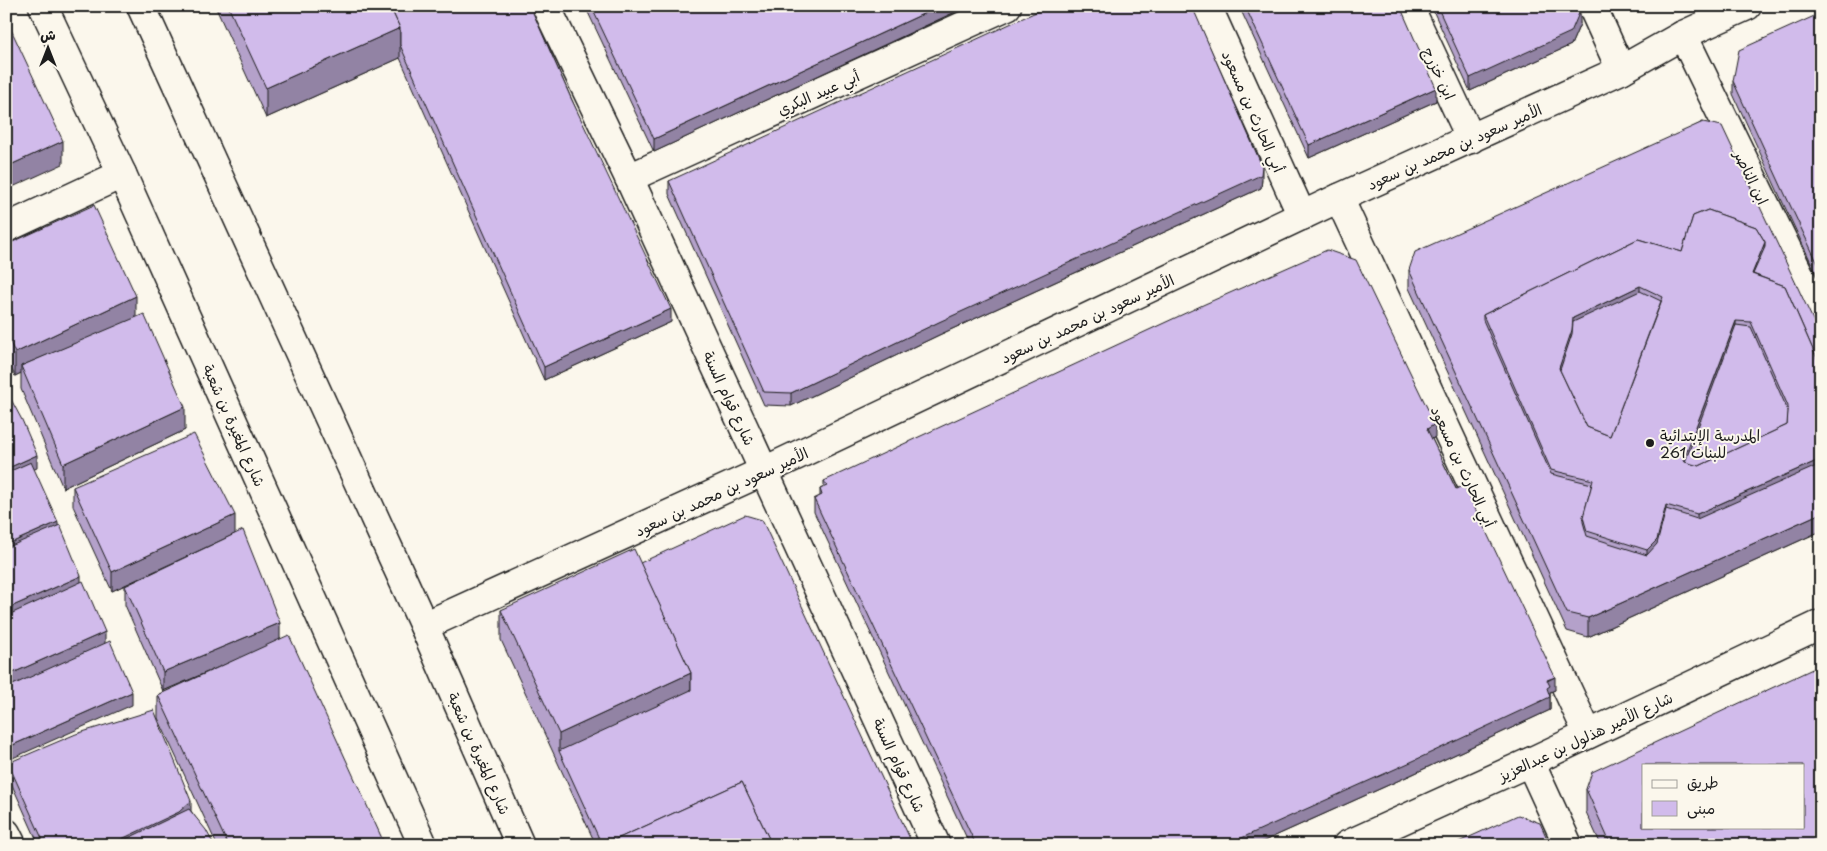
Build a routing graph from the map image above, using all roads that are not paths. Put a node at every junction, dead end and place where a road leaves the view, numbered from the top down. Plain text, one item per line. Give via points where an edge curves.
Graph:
1 (43, 6) edge
2 (141, 6) edge
3 (546, 6) edge
4 (1007, 6) edge
5 (1207, 6) edge
6 (1409, 6) edge
7 (1592, 6) edge
8 (1748, 6) edge
9 (1683, 35) junction
10 (1621, 70) junction
11 (1471, 139) junction
12 (122, 174) junction
13 (629, 178) junction
14 (1339, 198) junction
15 (1302, 216) junction
16 (6, 228) edge
17 (1819, 312) edge
18 (764, 471) junction
19 (1821, 624) edge
20 (424, 626) junction
21 (1588, 734) junction
22 (1530, 762) junction
23 (6, 833) edge
24 (12, 845) edge
25 (423, 845) edge
26 (520, 845) edge
27 (936, 845) edge
28 (1347, 845) edge
29 (1568, 845) edge

1 - 12 street, شارع المغيرة بن شعبة
2 - 20 street, شارع المغيرة بن شعبة
3 - 13 street, شارع قوام السنة
4 - 13 street, أبي عبيد البكري
5 - 15 street, أبي الحارث بن مسعود
6 - 11 street, ابن خزرج
7 - 10 street
8 - 9 street, الأمير سعود بن محمد بن سعود
9 - 10 street, الأمير سعود بن محمد بن سعود
9 - 17 street, ابن الناصر
10 - 11 street, الأمير سعود بن محمد بن سعود
11 - 14 street, الأمير سعود بن محمد بن سعود
12 - 16 street
12 - 25 street, شارع المغيرة بن شعبة
13 - 18 street, شارع قوام السنة
14 - 15 street, الأمير سعود بن محمد بن سعود
14 - 21 street, أبي الحارث بن مسعود
15 - 18 street, الأمير سعود بن محمد بن سعود
18 - 20 street, الأمير سعود بن محمد بن سعود
18 - 27 street, شارع قوام السنة
19 - 21 street, شارع الأمير هذلول بن عبدالعزيز
20 - 26 street, شارع المغيرة بن شعبة
21 - 22 street, شارع الأمير هذلول بن عبدالعزيز
22 - 28 street, شارع الأمير هذلول بن عبدالعزيز
22 - 29 street
23 - 24 street

